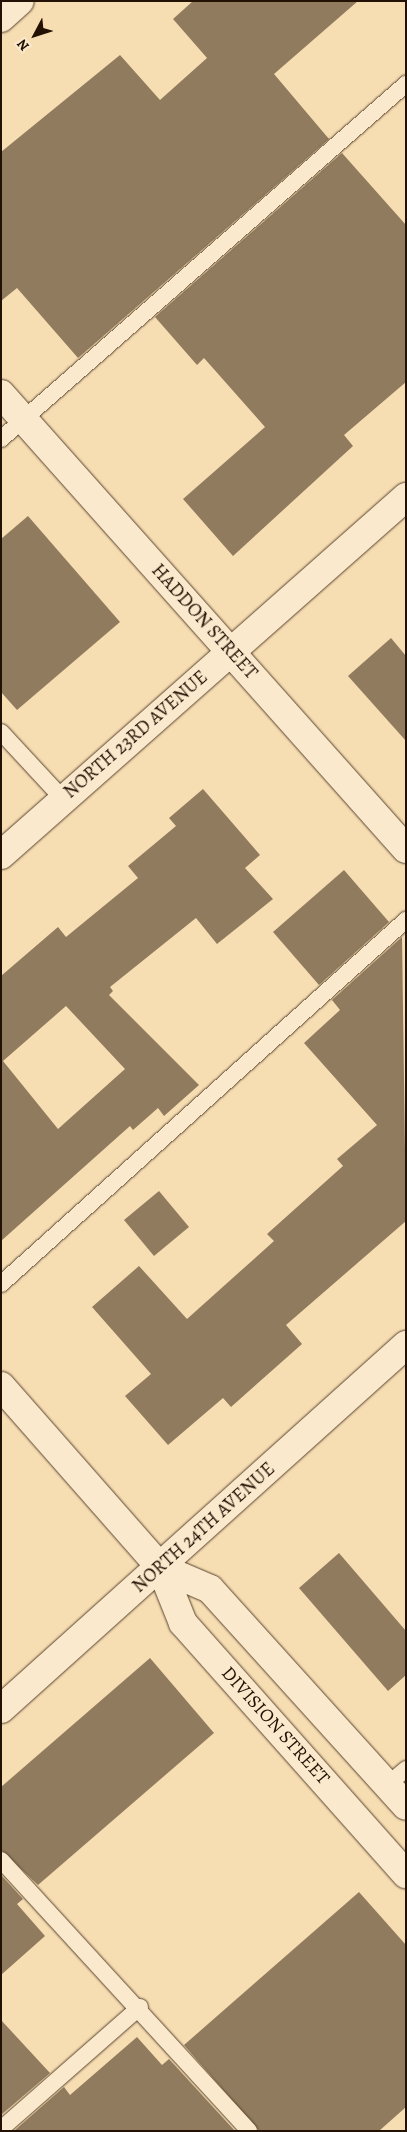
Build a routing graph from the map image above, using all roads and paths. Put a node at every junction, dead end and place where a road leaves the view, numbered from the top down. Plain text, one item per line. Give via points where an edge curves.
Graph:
1 (20, 1) edge
2 (1, 18) edge
3 (406, 84) edge
4 (1, 394) edge
5 (24, 419) junction
6 (1, 440) edge
7 (406, 497) edge
8 (230, 652) junction
9 (1, 732) edge
10 (63, 800) junction
11 (406, 849) edge
12 (1, 854) edge
13 (406, 920) edge
14 (1, 1284) edge
15 (406, 1345) edge
16 (1, 1386) edge
17 (161, 1568) junction
18 (1, 1710) edge
19 (397, 1777) edge
20 (406, 1806) edge
21 (1, 1860) edge
22 (406, 1874) edge
23 (140, 2007) junction
24 (1, 2129) edge
25 (249, 2131) edge

1 - 2 street
3 - 5 lane
4 - 5 street, HADDON STREET
5 - 6 lane
5 - 8 street, HADDON STREET
7 - 8 street, NORTH 23RD AVENUE
8 - 10 street, NORTH 23RD AVENUE
8 - 11 street, HADDON STREET
9 - 10 lane
10 - 12 street, NORTH 23RD AVENUE
13 - 14 lane
15 - 17 street, NORTH 24TH AVENUE
16 - 17 street, DIVISION STREET
17 - 18 street, NORTH 24TH AVENUE
17 - 19 street, DIVISION STREET via 210,1588
17 - 22 street, DIVISION STREET via 183,1623
19 - 20 street, DIVISION STREET
21 - 23 lane
23 - 24 lane
23 - 25 lane

